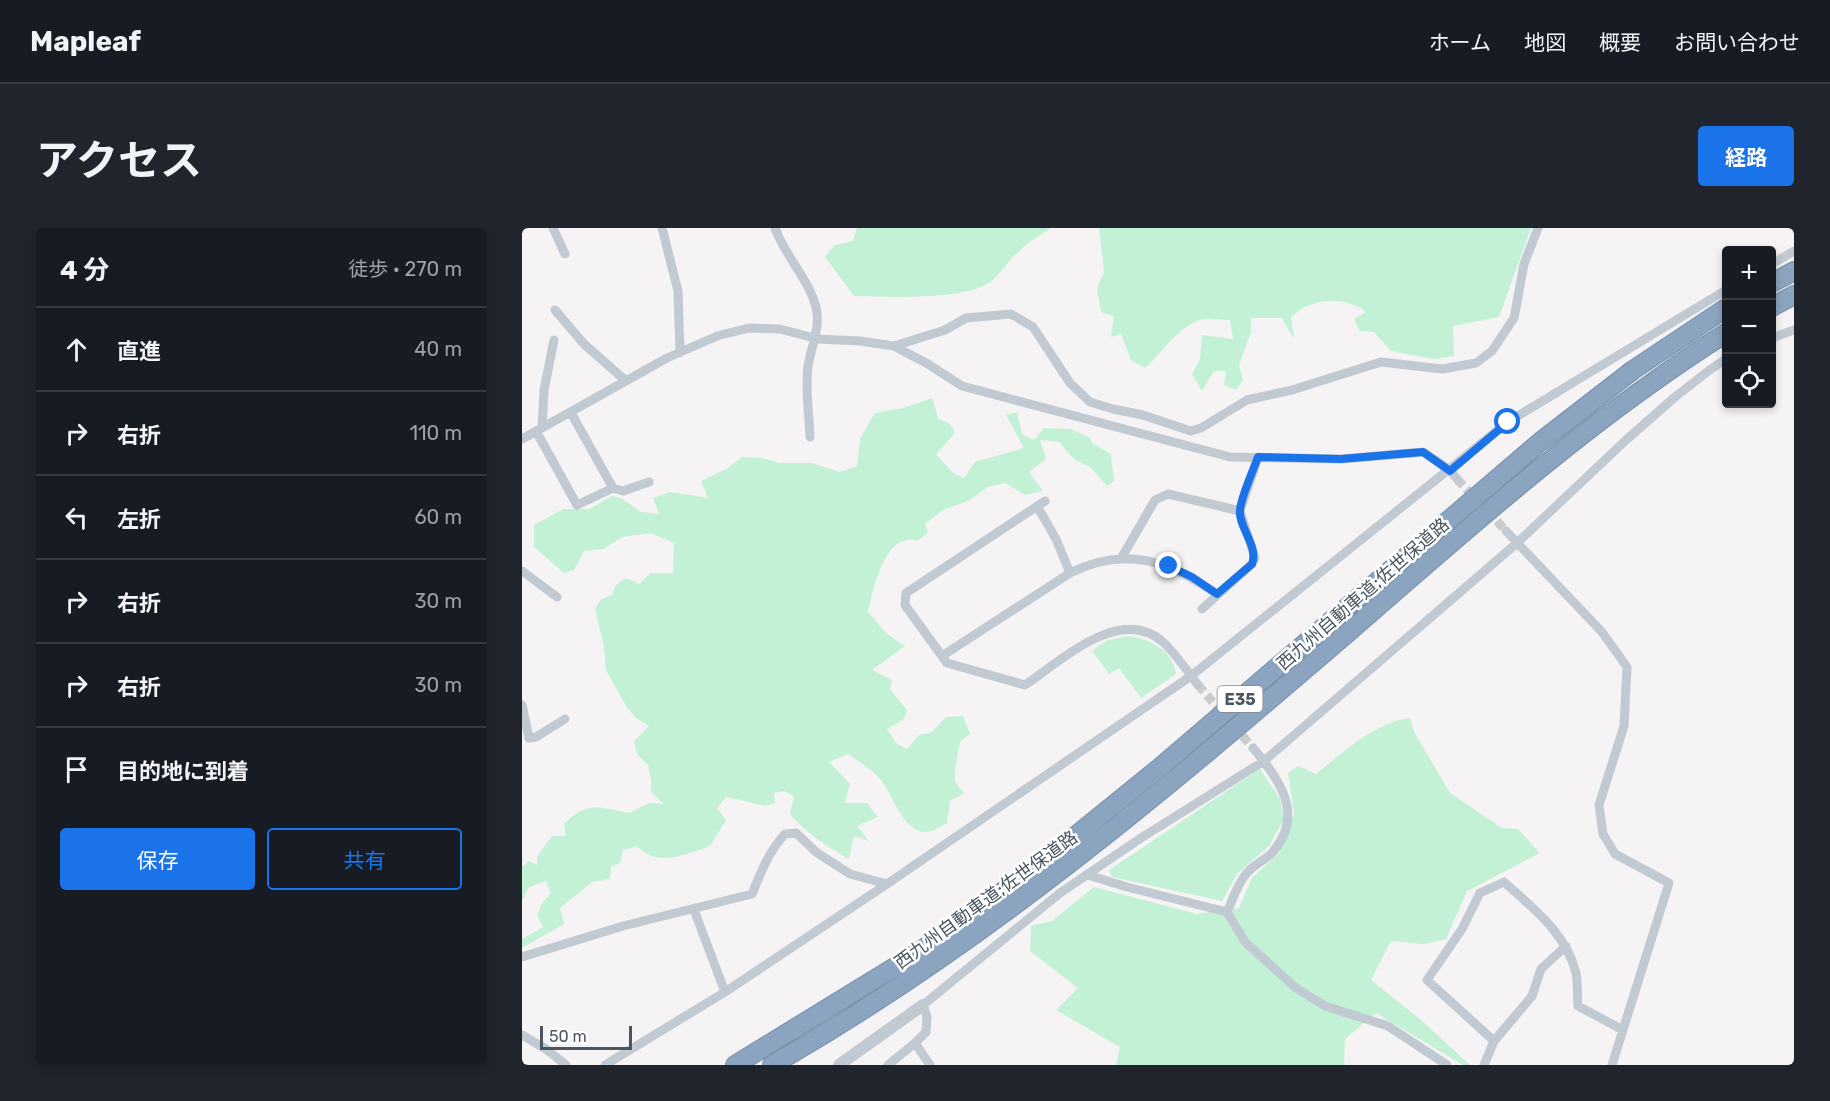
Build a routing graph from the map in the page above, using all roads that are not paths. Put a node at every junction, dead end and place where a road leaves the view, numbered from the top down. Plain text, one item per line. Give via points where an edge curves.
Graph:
1 (553, 228) edge
2 (663, 228) edge
3 (775, 228) edge
4 (1538, 228) edge
5 (1794, 251) edge
6 (565, 254) dead end
7 (1776, 262) edge
8 (1794, 271) edge
9 (1776, 281) edge
10 (1722, 292) edge
11 (1794, 295) edge
12 (1776, 305) edge
13 (555, 310) dead end
14 (1722, 311) edge
15 (1794, 330) edge
16 (1722, 336) edge
17 (1776, 337) edge
18 (814, 338) junction
19 (554, 340) dead end
20 (894, 346) junction
21 (680, 353) junction
22 (1722, 362) edge
23 (626, 381) junction
24 (571, 413) junction
25 (539, 430) junction
26 (810, 436) dead end
27 (522, 439) edge
28 (1258, 457) junction
29 (1450, 471) junction
30 (1457, 478) tunnel mouth
31 (649, 482) dead end
32 (613, 488) junction
33 (1240, 512) junction
34 (1506, 531) tunnel mouth
35 (1517, 543) junction
36 (1122, 557) junction
37 (522, 571) edge
38 (1070, 573) junction
39 (1217, 594) junction
40 (557, 597) dead end
41 (1202, 609) dead end
42 (942, 656) junction
43 (1191, 676) junction
44 (1198, 685) tunnel mouth
45 (522, 705) edge
46 (565, 719) dead end
47 (1253, 748) tunnel mouth
48 (1264, 761) junction
49 (1088, 875) junction
50 (887, 884) junction
51 (694, 910) junction
52 (1227, 912) junction
53 (1566, 946) junction
54 (522, 957) edge
55 (724, 992) junction
56 (923, 1005) junction
57 (1623, 1030) junction
58 (522, 1035) edge
59 (1494, 1041) junction
60 (915, 1043) junction
61 (566, 1065) edge
62 (605, 1065) edge
63 (735, 1065) edge
64 (772, 1065) edge
65 (839, 1065) edge
66 (888, 1065) edge
67 (930, 1065) edge
68 (1447, 1065) edge
69 (1484, 1065) edge
70 (1612, 1065) edge

1 - 6 street
2 - 21 street via 678,291
3 - 18 street via 817,309
4 - 20 street via 1524,264 1514,318 1492,351 1476,363 1442,369 1381,362 1247,400 1191,431 1090,402 1070,383 1033,327 1011,314 966,318 945,330
5 - 7 street
8 - 9 highway
10 - 29 street via 1508,422
11 - 12 highway
13 - 23 street via 584,344
14 - 63 highway, 西九州自動車道;佐世保道路 / E35 via 1633,369 1540,442 1176,754 1037,867 916,954
15 - 17 street
16 - 64 highway, 西九州自動車道;佐世保道路 / E35 via 1675,365 1561,450 1186,772 1077,860 910,980
18 - 20 street
18 - 21 street via 780,329 749,328 717,336
18 - 26 street via 807,389
19 - 25 street
20 - 28 street via 962,386 1219,455
21 - 23 street
22 - 35 street via 1626,440
23 - 24 street
24 - 25 street
24 - 32 street
25 - 27 street
25 - 32 street via 577,505
28 - 29 street via 1341,459 1423,452
28 - 33 street
29 - 30 street
29 - 43 street
31 - 32 street via 624,491
33 - 36 street via 1168,494 1155,500
33 - 39 street via 1255,558
34 - 35 street
35 - 48 street
35 - 57 street via 1602,632 1628,667 1624,726 1599,805 1604,834 1615,854 1669,883
36 - 38 street
36 - 39 street via 1169,566
37 - 40 street
38 - 42 street
38 - 42 street via 1041,504 906,593 905,605
39 - 41 street
42 - 43 street via 947,663 1025,685 1096,637 1128,629 1147,633 1162,642
43 - 44 street
43 - 50 street
45 - 46 street via 529,738
47 - 48 street
48 - 49 street
48 - 52 street via 1284,791 1288,820 1282,838 1270,854 1246,873
49 - 52 street
49 - 56 street via 1060,893
50 - 51 street via 850,874 816,852 796,833 785,834 764,864 752,894
50 - 55 street
51 - 54 street
51 - 55 street
52 - 68 street via 1245,942 1296,988 1325,1006 1388,1026
53 - 57 street via 1576,974 1578,1006
53 - 59 street via 1541,969 1532,996
53 - 59 street via 1543,917 1504,882 1480,894 1462,929 1427,980
55 - 62 street
56 - 60 street via 926,1032
56 - 65 street
57 - 70 street
58 - 61 street
59 - 69 street
60 - 66 street
60 - 67 street

